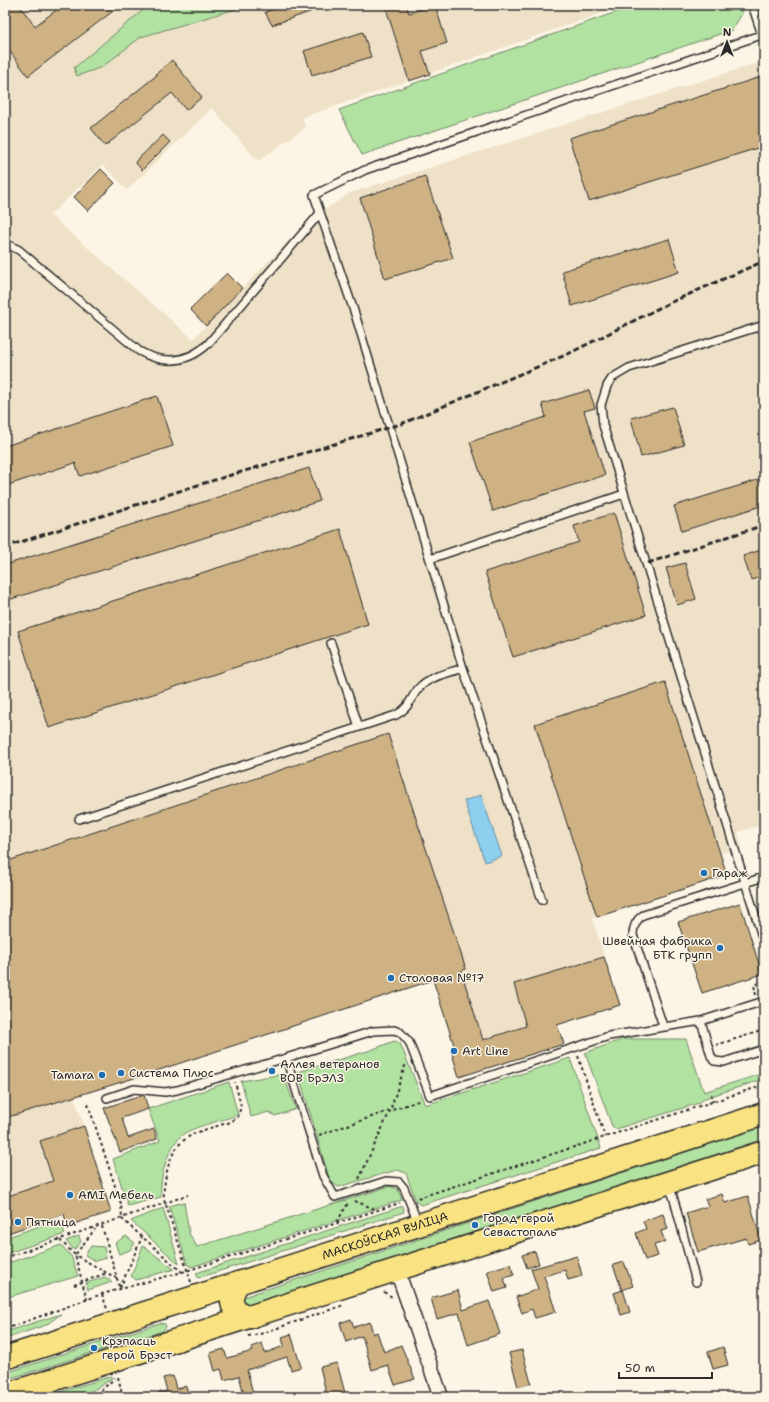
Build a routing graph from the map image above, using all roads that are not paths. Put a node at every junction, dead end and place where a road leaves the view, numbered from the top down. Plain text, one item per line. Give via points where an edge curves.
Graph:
1 (752, 5) edge
2 (763, 35) edge
3 (320, 213) junction
4 (5, 243) edge
5 (764, 325) edge
6 (624, 494) junction
7 (430, 559) junction
8 (332, 643) dead end
9 (463, 668) junction
10 (360, 727) junction
11 (79, 819) dead end
12 (764, 877) edge
13 (745, 882) junction
14 (542, 900) dead end
15 (764, 941) edge
16 (764, 1001) edge
17 (701, 1021) junction
18 (663, 1026) junction
19 (764, 1049) edge
20 (286, 1058) junction
21 (107, 1098) dead end
22 (764, 1114) edge
23 (764, 1152) edge
24 (667, 1183) junction
25 (419, 1225) junction
26 (397, 1270) junction
27 (696, 1282) dead end
28 (238, 1283) junction
29 (156, 1309) junction
30 (250, 1317) junction
31 (165, 1344) junction
32 (5, 1358) edge
33 (5, 1395) edge
34 (442, 1397) edge

1 - 2 lane
2 - 3 lane via 366,170 314,195
3 - 4 lane via 208,344 193,356 171,361 149,357 139,351 19,250
3 - 7 lane via 355,314
5 - 6 lane via 629,368 612,378 603,395 601,415
6 - 7 lane
6 - 13 lane
7 - 9 lane
8 - 10 lane
9 - 10 lane via 428,681 417,690 402,712
9 - 14 lane
10 - 11 lane
12 - 13 lane
13 - 15 lane
13 - 18 lane via 644,915 634,924 633,935
16 - 17 lane
17 - 18 lane
17 - 19 lane via 712,1059 720,1063
18 - 20 lane via 609,1036 430,1096 412,1047 400,1032 394,1030 380,1029
20 - 21 lane via 173,1091 134,1089
20 - 25 lane via 318,1163 334,1197 386,1181 395,1181 402,1185
22 - 25 main road, МАСКОЎСКАЯ ВУЛІЦА
23 - 24 main road
24 - 26 main road
24 - 27 lane via 673,1196
25 - 28 main road, МАСКОЎСКАЯ ВУЛІЦА
26 - 30 main road
26 - 34 street
28 - 29 main road, МАСКОЎСКАЯ ВУЛІЦА
28 - 30 main road via 231,1301 241,1314
29 - 31 main road via 172,1319 173,1336
29 - 32 main road, МАСКОЎСКАЯ ВУЛІЦА
30 - 31 main road
31 - 33 main road

